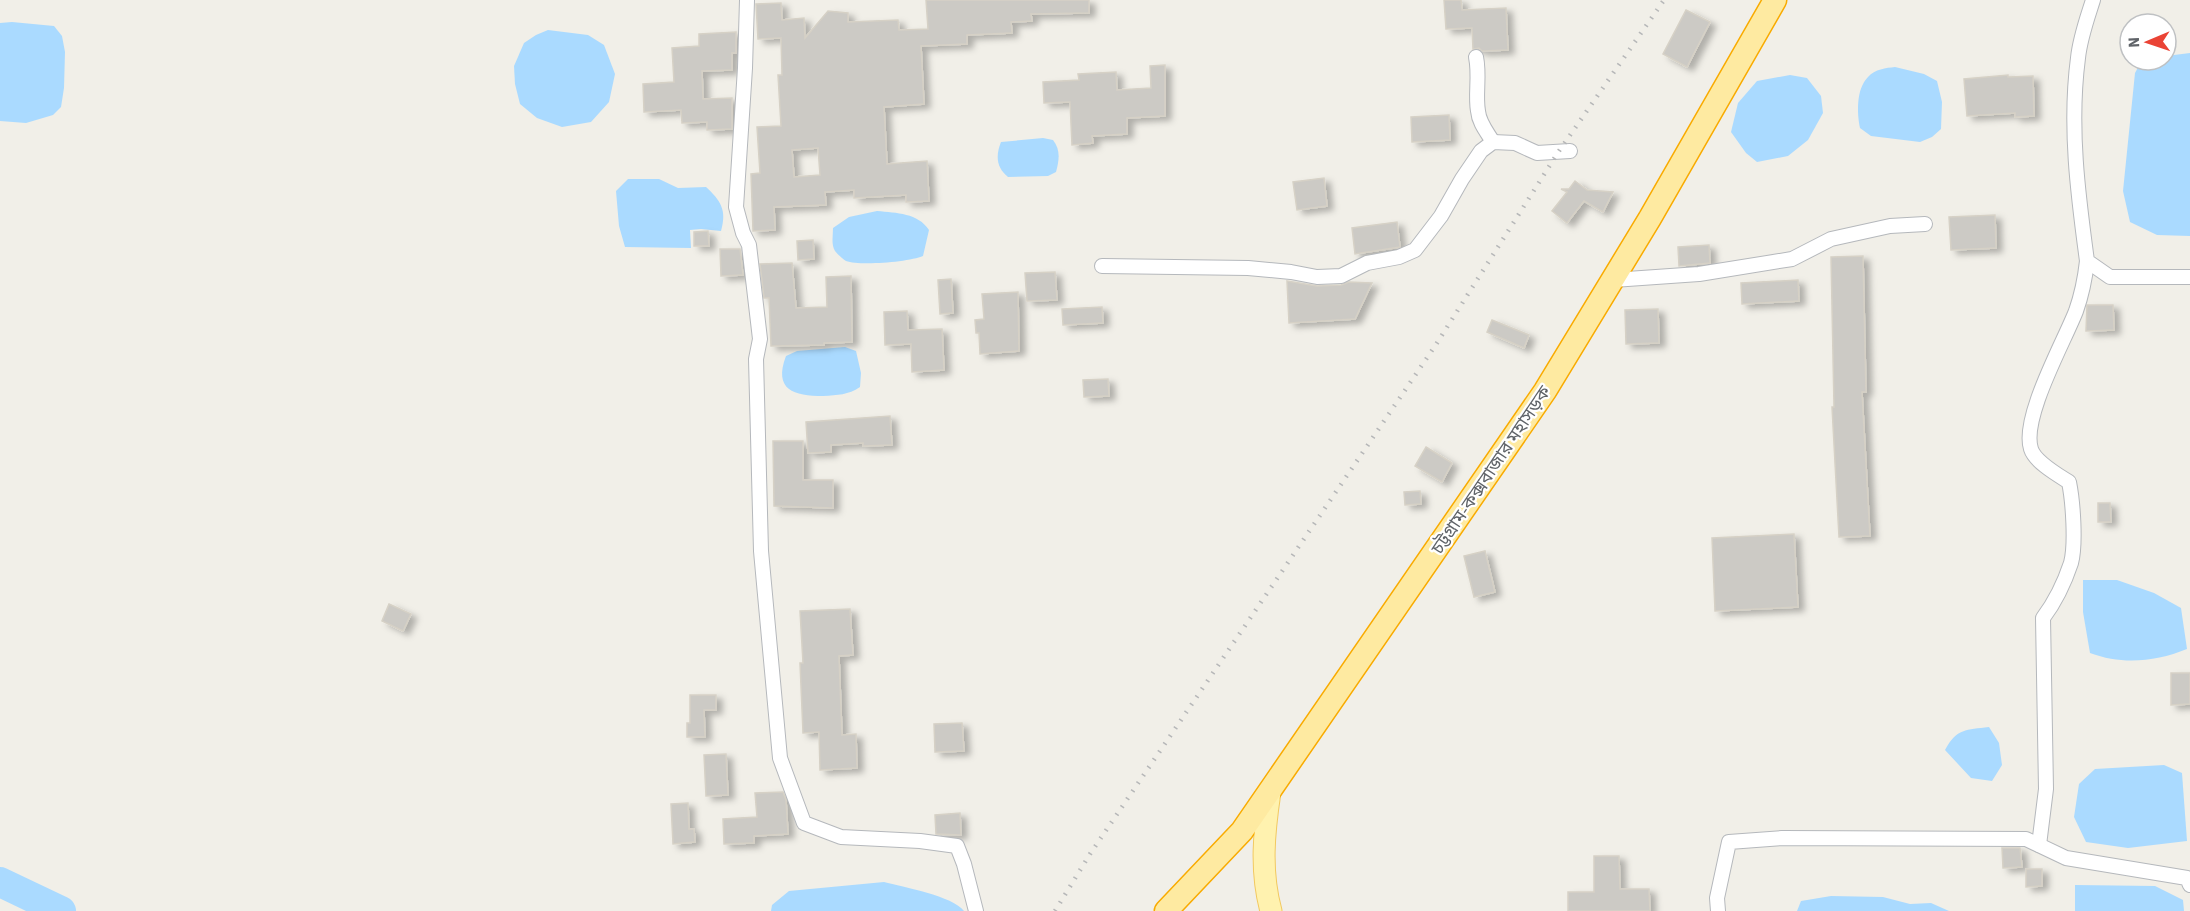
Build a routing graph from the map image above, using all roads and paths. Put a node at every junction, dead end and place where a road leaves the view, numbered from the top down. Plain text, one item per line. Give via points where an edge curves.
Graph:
1 (747, 0) edge
2 (1774, 0) edge
3 (2093, 0) edge
4 (1476, 57) dead end
5 (1493, 142) junction
6 (1570, 152) dead end
7 (1925, 224) dead end
8 (2087, 261) junction
9 (1102, 266) dead end
10 (2190, 277) edge
11 (1613, 280) junction
12 (1270, 792) junction
13 (2039, 845) junction
14 (2190, 885) edge
15 (975, 911) edge
16 (1166, 911) edge
17 (1271, 911) edge
18 (1718, 911) edge

1 - 15 street via 736,207 749,244 760,339 756,359 761,551 780,758 804,823 841,837 957,846
2 - 11 highway, চট্টগ্রাম-কক্সবাজার মহাসড়ক
3 - 8 street via 2078,57 2076,84 2075,167
4 - 5 street via 1477,110
5 - 6 street via 1515,143 1537,153
5 - 9 street via 1481,152 1415,250 1367,263 1341,276 1317,277 1248,268
7 - 11 street via 1890,226 1832,239 1792,259 1699,274
8 - 10 street via 2110,277
8 - 13 street via 2076,310 2034,410 2029,432 2031,451 2069,482 2073,505 2071,561 2043,618 2046,789
11 - 12 highway, চট্টগ্রাম-কক্সবাজার মহাসড়ক via 1545,392
12 - 16 highway, চট্টগ্রাম-কক্সবাজার মহাসড়ক via 1242,831
12 - 17 main road via 1263,870
13 - 14 street via 2066,858 2187,878
13 - 18 street via 2026,839 1782,838 1729,842

